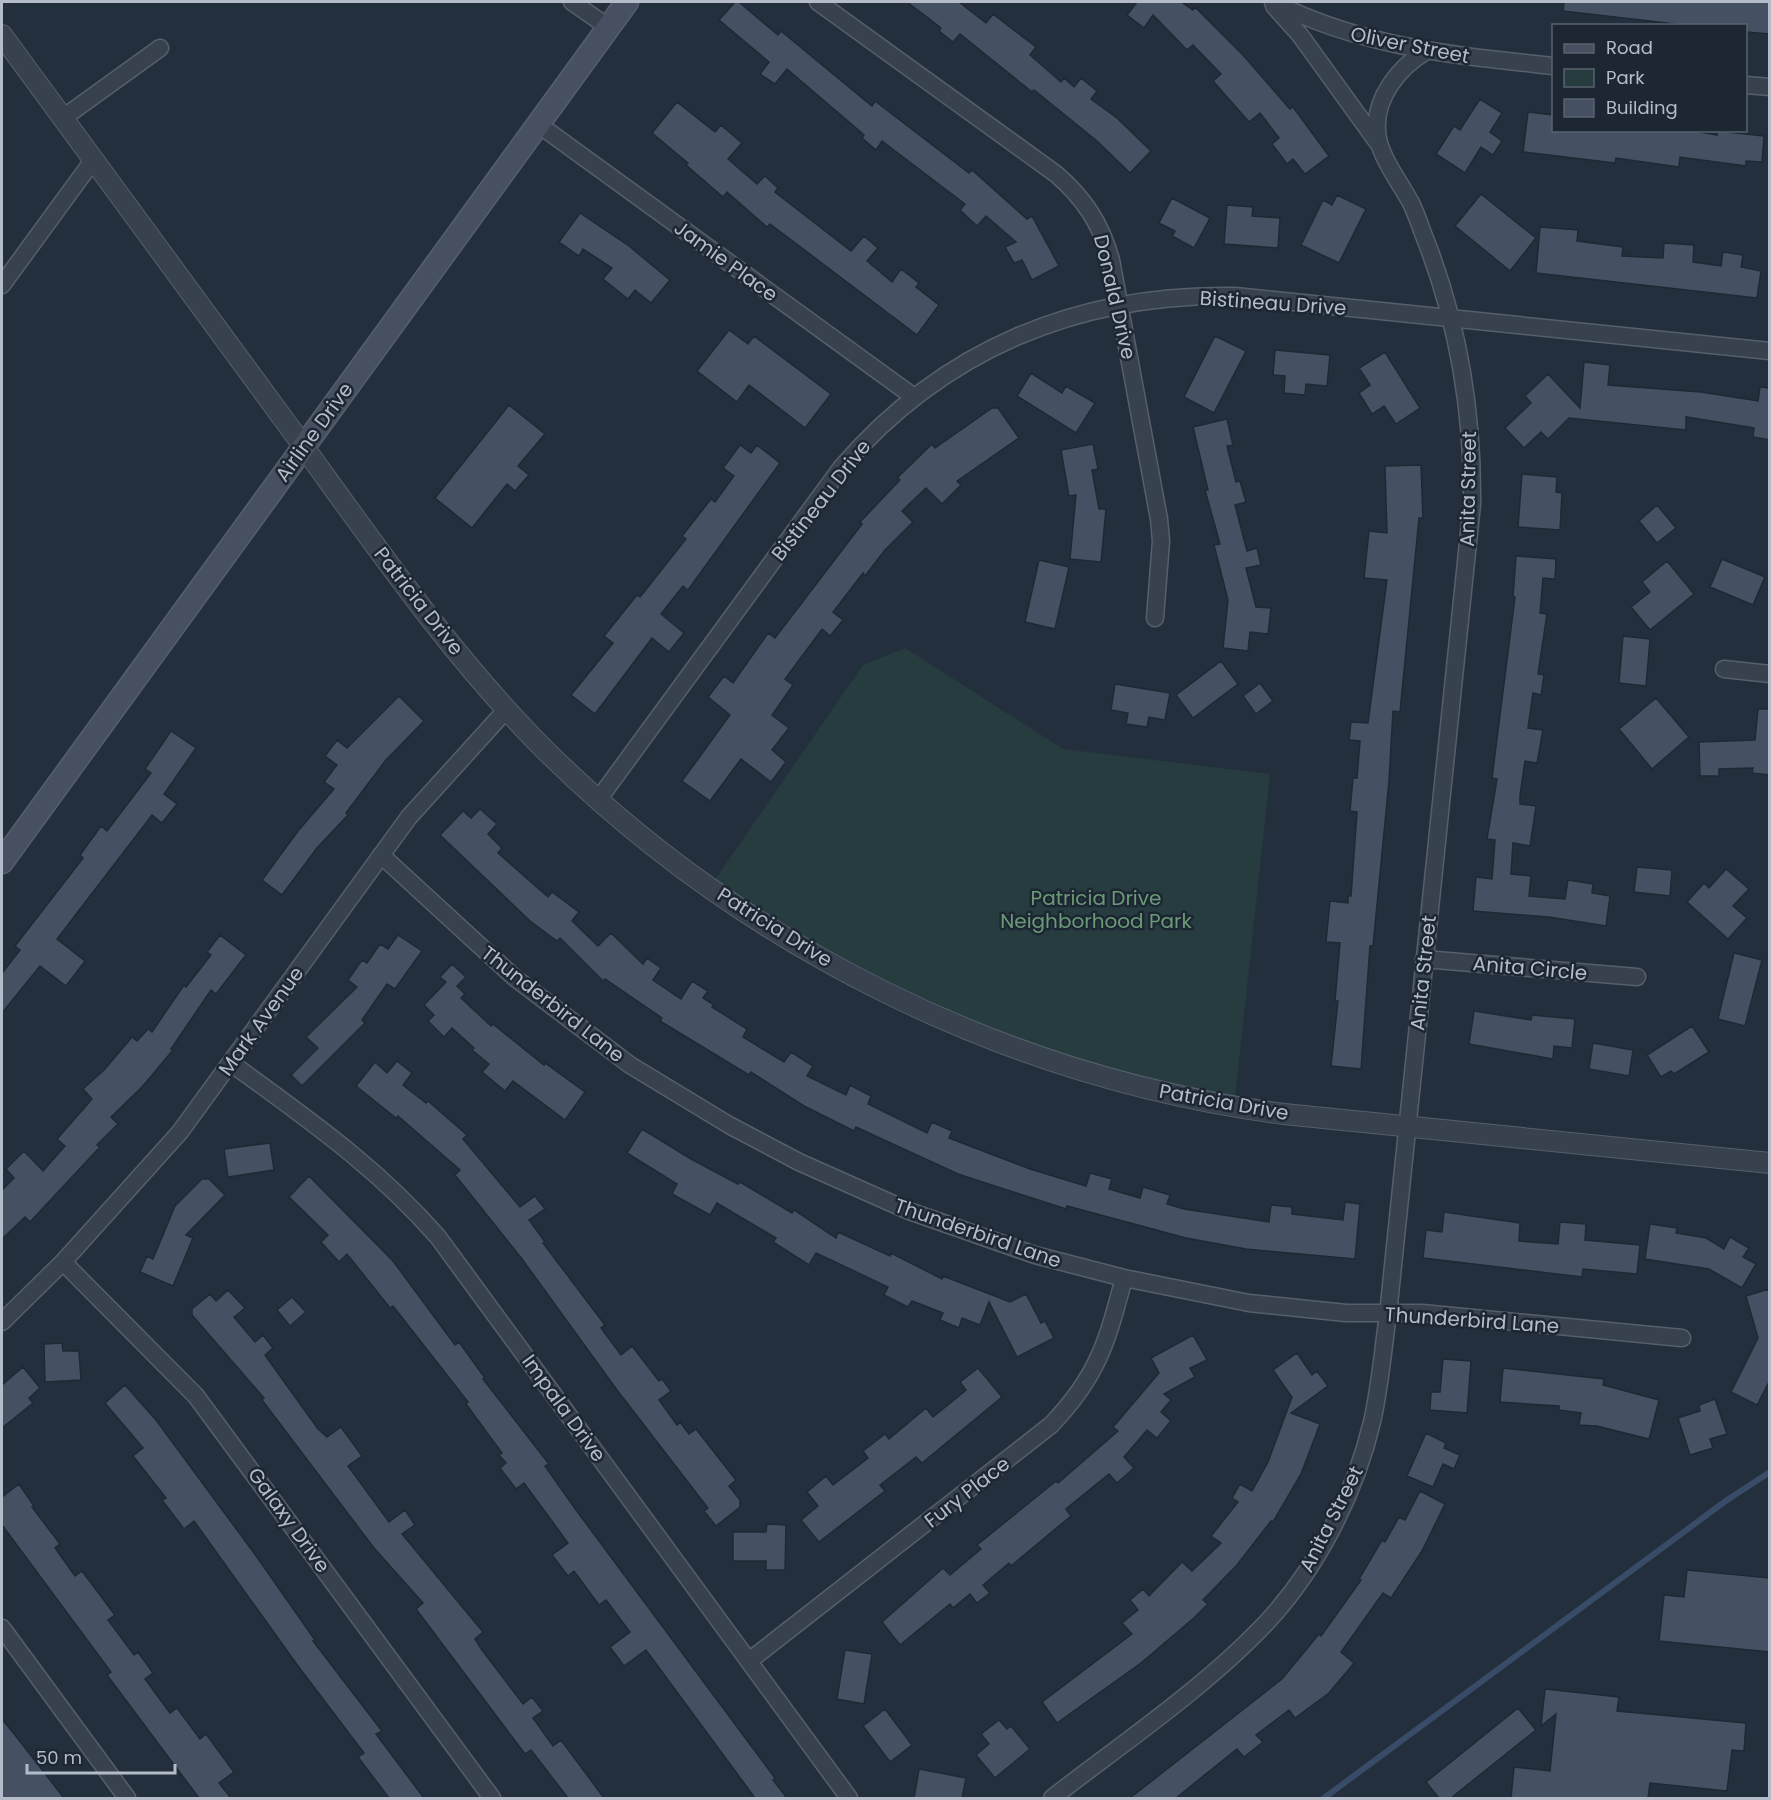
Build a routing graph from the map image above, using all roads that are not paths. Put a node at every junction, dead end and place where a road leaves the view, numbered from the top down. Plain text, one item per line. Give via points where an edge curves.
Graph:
1 (572, 2) edge
2 (627, 2) edge
3 (818, 2) edge
4 (1271, 2) edge
5 (608, 27) junction
6 (2, 35) edge
7 (160, 48) dead end
8 (1425, 52) junction
9 (1552, 66) edge
10 (1747, 85) edge
11 (1770, 87) edge
12 (63, 118) junction
13 (538, 124) junction
14 (1383, 150) junction
15 (94, 159) junction
16 (2, 285) edge
17 (1119, 304) junction
18 (1453, 320) junction
19 (1770, 351) edge
20 (914, 397) junction
21 (304, 447) junction
22 (1155, 618) dead end
23 (1724, 669) dead end
24 (1770, 674) edge
25 (507, 709) junction
26 (598, 800) junction
27 (381, 855) junction
28 (2, 862) edge
29 (1424, 959) junction
30 (1636, 977) dead end
31 (231, 1063) junction
32 (1407, 1126) junction
33 (1770, 1163) edge
34 (63, 1262) junction
35 (1124, 1278) junction
36 (1388, 1314) junction
37 (2, 1322) edge
38 (1682, 1338) dead end
39 (2, 1628) edge
40 (749, 1661) junction
41 (127, 1798) edge
42 (492, 1798) edge
43 (849, 1798) edge
44 (1052, 1798) edge

1 - 5 street
2 - 5 main road, Airline Drive
3 - 17 street, Donald Drive via 1076,192 1107,244
4 - 8 street, Oliver Street via 1340,31
4 - 14 street, Oliver Street via 1300,34
5 - 13 main road, Airline Drive
6 - 12 street, Patricia Drive
7 - 12 street
8 - 9 street, Oliver Street
8 - 14 street, Anita Street via 1402,68 1379,110 1376,131
10 - 11 street
12 - 15 street, Patricia Drive
13 - 20 street, Jamie Place
13 - 21 main road, Airline Drive
14 - 18 street, Anita Street via 1412,207
15 - 16 street
15 - 21 street, Patricia Drive
17 - 18 street, Bistineau Drive via 1235,296
17 - 20 street, Bistineau Drive via 1064,317 1017,336 970,360
17 - 22 street, Donald Drive via 1159,519
18 - 19 street, Bistineau Drive
18 - 29 street, Anita Street via 1470,431 1472,504
20 - 26 street, Bistineau Drive via 841,468
21 - 25 street, Patricia Drive via 454,646
21 - 28 main road, Airline Drive
23 - 24 street
25 - 26 street, Patricia Drive
25 - 27 street, Mark Avenue via 430,792
26 - 32 street, Patricia Drive via 693,875 764,923 901,1001 968,1029 1110,1077 1234,1107
27 - 31 street, Mark Avenue
27 - 35 street, Thunderbird Lane via 546,1003 630,1065 729,1125 818,1171 909,1211 1035,1255
29 - 30 street, Anita Circle
29 - 32 street, Anita Street
31 - 34 street, Mark Avenue via 180,1132
31 - 40 street, Impala Drive via 360,1159 412,1207 470,1278
32 - 33 street, Patricia Drive
32 - 36 street, Anita Street
34 - 37 street, Mark Avenue
34 - 42 street, Galaxy Drive via 196,1396
35 - 36 street, Thunderbird Lane via 1249,1303
35 - 40 street, Fury Place via 1102,1356 1085,1386 1058,1418
36 - 38 street, Thunderbird Lane via 1422,1313
36 - 44 street, Anita Street via 1376,1401 1361,1459 1334,1521 1300,1580 1268,1621 1239,1649
39 - 41 street
40 - 43 street, Impala Drive

